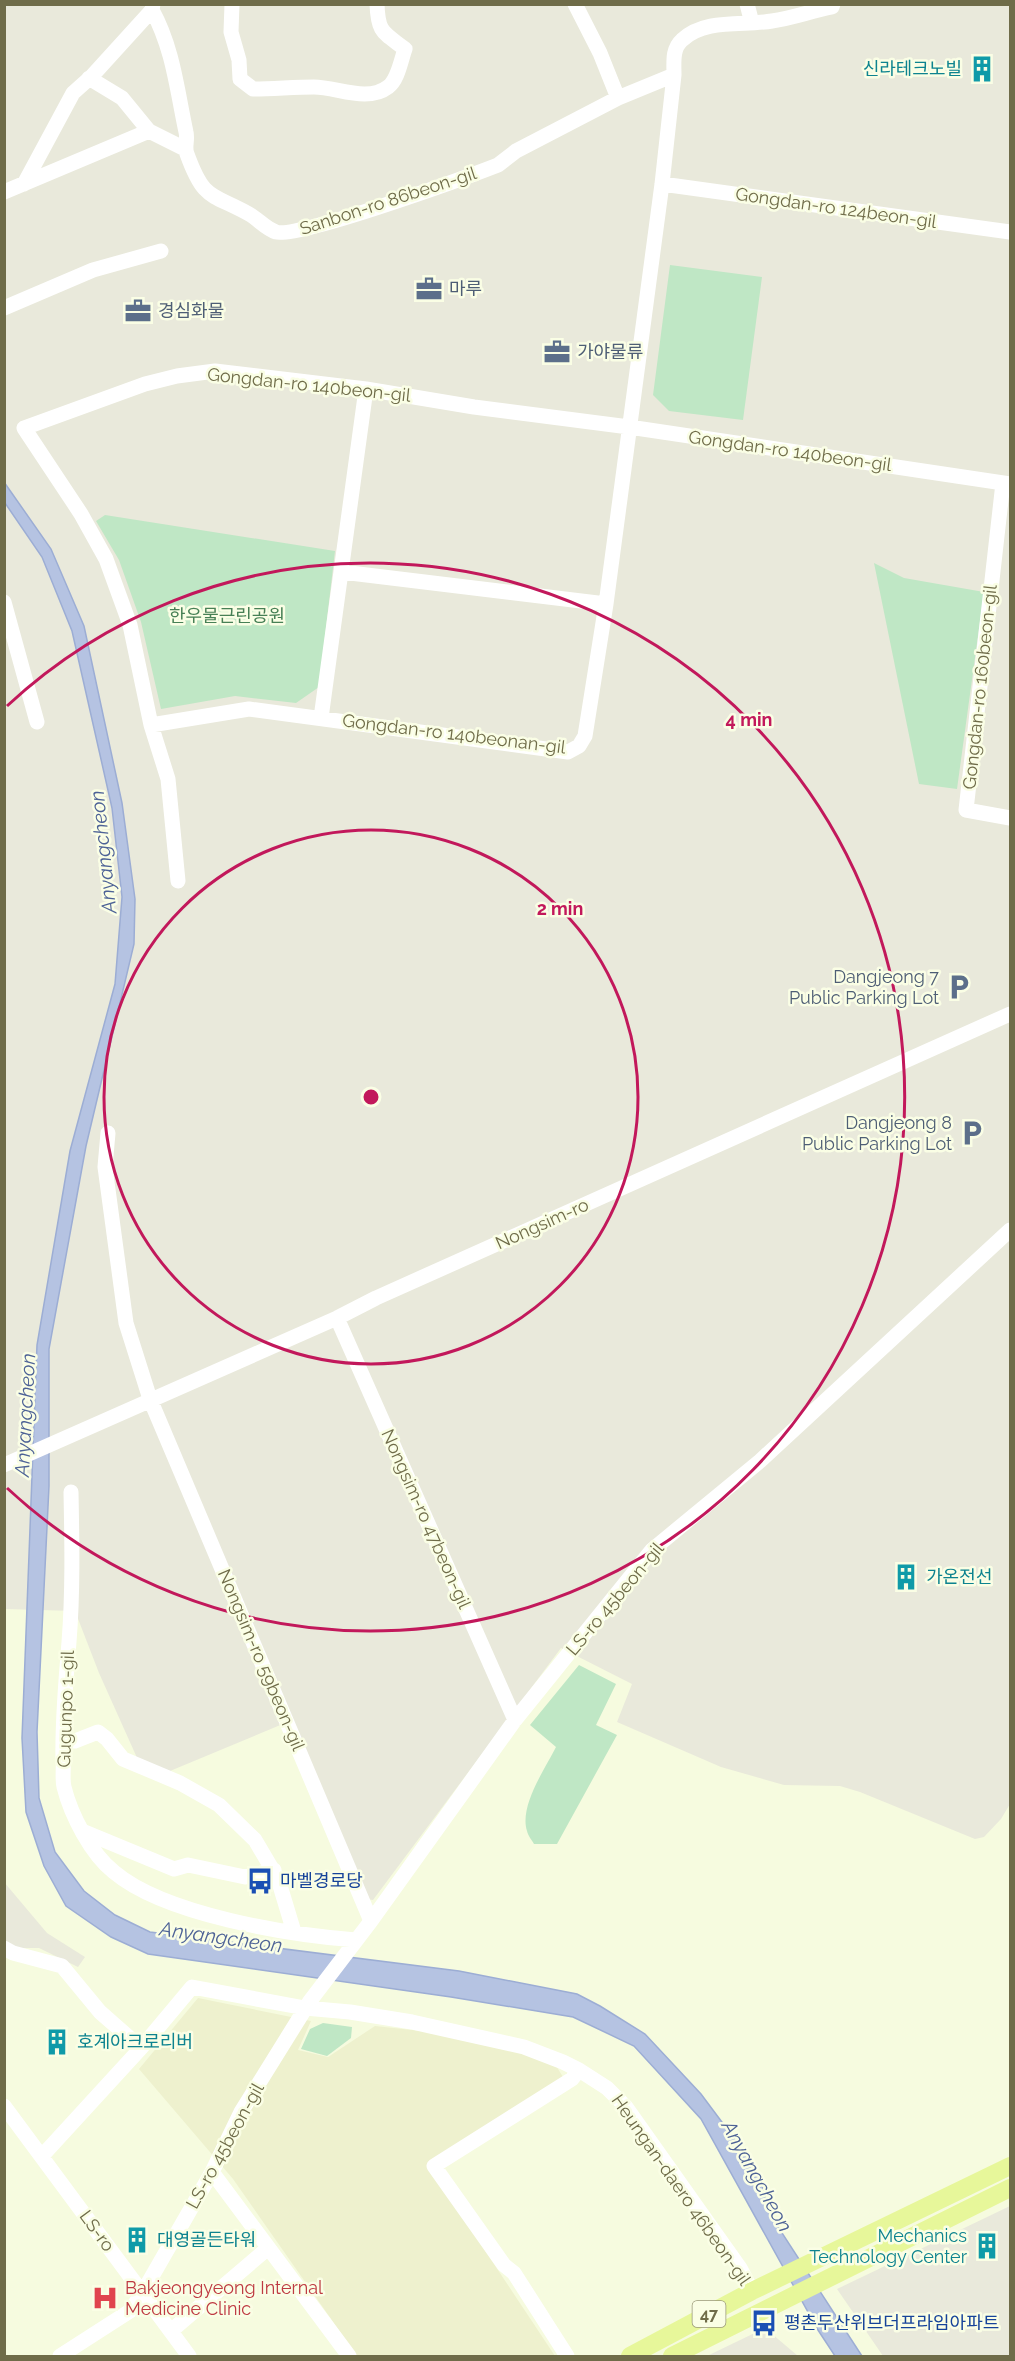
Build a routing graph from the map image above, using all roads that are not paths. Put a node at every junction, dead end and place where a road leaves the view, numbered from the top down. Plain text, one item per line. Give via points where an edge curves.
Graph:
1 (232, 4) edge
2 (377, 4) edge
3 (575, 4) edge
4 (747, 4) edge
5 (833, 4) edge
6 (152, 7) edge
7 (752, 23) junction
8 (674, 75) junction
9 (90, 78) junction
10 (618, 98) junction
11 (149, 131) junction
12 (185, 148) junction
13 (24, 184) junction
14 (662, 184) junction
15 (4, 192) edge
16 (1011, 232) edge
17 (161, 250) dead end
18 (4, 308) edge
19 (366, 389) junction
20 (629, 427) junction
21 (1007, 483) edge
22 (342, 572) junction
23 (4, 602) edge
24 (606, 604) junction
25 (321, 718) junction
26 (37, 722) dead end
27 (151, 725) junction
28 (1011, 818) edge
29 (178, 881) dead end
30 (1011, 1014) edge
31 (108, 1132) dead end
32 (1011, 1230) edge
33 (337, 1318) junction
34 (150, 1399) junction
35 (4, 1465) edge
36 (71, 1492) dead end
37 (515, 1720) junction
38 (63, 1741) junction
39 (82, 1831) junction
40 (274, 1870) junction
41 (371, 1921) junction
42 (294, 1932) junction
43 (355, 1942) junction
44 (4, 1948) edge
45 (308, 2005) junction
46 (141, 2048) junction
47 (579, 2070) junction
48 (4, 2106) edge
49 (18, 2126) junction
50 (4, 2135) edge
51 (42, 2156) junction
52 (1011, 2161) edge
53 (1011, 2166) edge
54 (212, 2172) junction
55 (960, 2190) junction
56 (1011, 2190) edge
57 (268, 2248) junction
58 (757, 2289) junction
59 (143, 2292) junction
60 (171, 2331) junction
61 (656, 2342) junction
62 (343, 2355) edge
63 (60, 2356) edge
64 (189, 2356) edge
65 (567, 2356) edge
66 (622, 2356) edge
67 (630, 2356) edge
68 (672, 2356) edge

1 - 2 street via 231,32 240,79 253,89 318,87 345,93 377,92 389,87 405,49 381,31
3 - 10 street
4 - 7 street
5 - 7 street via 799,16
6 - 9 street
6 - 12 street, Sanbon-ro 86beon-gil via 170,51 187,137
7 - 8 street, Gongdan-ro 140beonan-gil via 711,26 682,39 675,50
8 - 10 street, Sanbon-ro 86beon-gil
8 - 14 street, Gongdan-ro 140beonan-gil
9 - 11 street via 122,98
9 - 13 street via 73,93
10 - 12 street, Sanbon-ro 86beon-gil via 516,151 498,165 291,232 277,232 209,195 201,186
11 - 12 street
11 - 13 street
13 - 15 street
14 - 16 street, Gongdan-ro 124beon-gil
14 - 20 street, Gongdan-ro 140beonan-gil
17 - 18 street via 93,270
19 - 20 street, Gongdan-ro 140beon-gil
19 - 22 street
19 - 27 street, Gongdan-ro 140beon-gil via 215,371 192,373 145,384 24,428 81,514 105,559 130,625
20 - 21 street, Gongdan-ro 140beon-gil
20 - 24 street, Gongdan-ro 140beonan-gil
21 - 28 street, Gongdan-ro 160beon-gil via 966,810
22 - 24 street
22 - 25 street
23 - 26 street
24 - 25 street, Gongdan-ro 140beonan-gil via 585,736 579,746 568,752
25 - 27 street, Gongdan-ro 140beonan-gil via 249,709
27 - 29 street, Gongdan-ro 140beon-gil via 168,779
30 - 33 street, Nongsim-ro
31 - 34 street, Nongsim-ro 59beon-gil via 105,1167 126,1323
32 - 37 street, LS-ro 45beon-gil via 760,1461 652,1550
33 - 34 street, Nongsim-ro
33 - 37 street, Nongsim-ro 47beon-gil
34 - 35 street, Nongsim-ro
34 - 41 street, Nongsim-ro 59beon-gil
36 - 38 street, Gugunpo 1-gil via 73,1583
37 - 41 street, LS-ro 45beon-gil
38 - 39 street, Gugunpo 1-gil via 64,1786
38 - 40 street via 98,1732 123,1759 219,1805 255,1840
39 - 40 street via 174,1869 188,1865 245,1877
39 - 42 street, Gugunpo 1-gil via 113,1872 157,1898 208,1914
40 - 42 street
41 - 43 street, LS-ro 45beon-gil
42 - 43 street, Gugunpo 1-gil
43 - 45 street, LS-ro 45beon-gil
44 - 46 street via 62,1966 100,2012
45 - 46 street, Heungan-daero 46beon-gil via 192,1987
45 - 47 street, Heungan-daero 46beon-gil via 412,2022 524,2048
45 - 54 street, LS-ro 45beon-gil via 241,2112
46 - 51 street
47 - 58 street, Heungan-daero 46beon-gil via 607,2088 626,2107
47 - 65 street via 572,2079 434,2166 504,2265 514,2273
48 - 49 street, LS-ro
49 - 50 street
49 - 51 street, LS-ro
51 - 59 street, LS-ro
52 - 55 main road
53 - 55 main road, 47
54 - 57 street
54 - 59 street, LS-ro 45beon-gil
55 - 58 main road, 47
56 - 68 main road, 47
57 - 60 street
57 - 62 street
58 - 61 main road, 47
59 - 60 street, LS-ro
59 - 63 street, LS-ro 45beon-gil via 129,2312
60 - 64 street, LS-ro
61 - 66 main road
61 - 67 main road, 47

